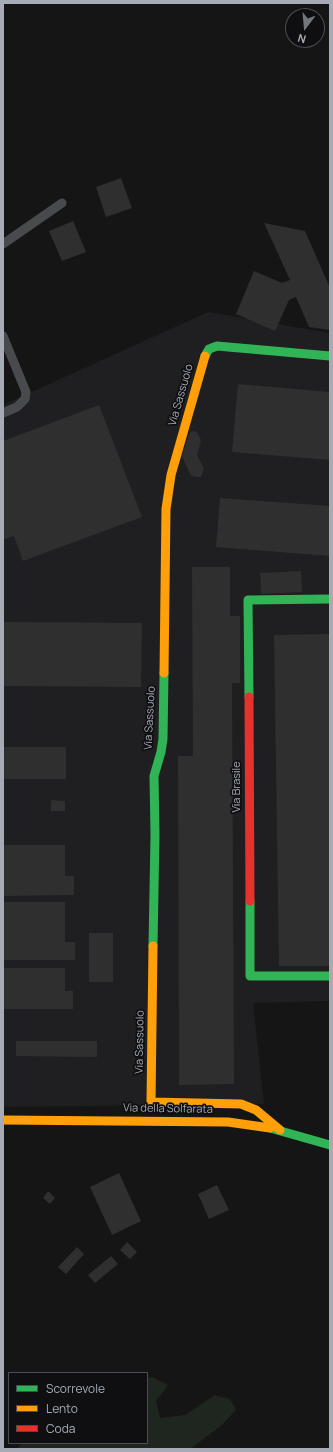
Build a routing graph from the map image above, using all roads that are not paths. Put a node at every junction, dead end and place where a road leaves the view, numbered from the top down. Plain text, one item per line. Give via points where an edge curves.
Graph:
1 (62, 203) dead end
2 (3, 244) edge
3 (3, 336) edge
4 (330, 356) edge
5 (3, 413) edge
6 (330, 599) edge
7 (330, 976) edge
8 (3, 1120) edge
9 (280, 1130) junction
10 (330, 1145) edge

1 - 2 street
3 - 5 street via 26,392 17,407
4 - 9 street, Via Sassuolo via 217,346 209,349 204,357 171,475 166,509 163,739 154,776 151,1102 241,1104 256,1110
6 - 7 street, Via Brasile via 248,600 250,976
8 - 9 street, Via della Solfarata via 228,1122
9 - 10 street, Via della Solfarata

